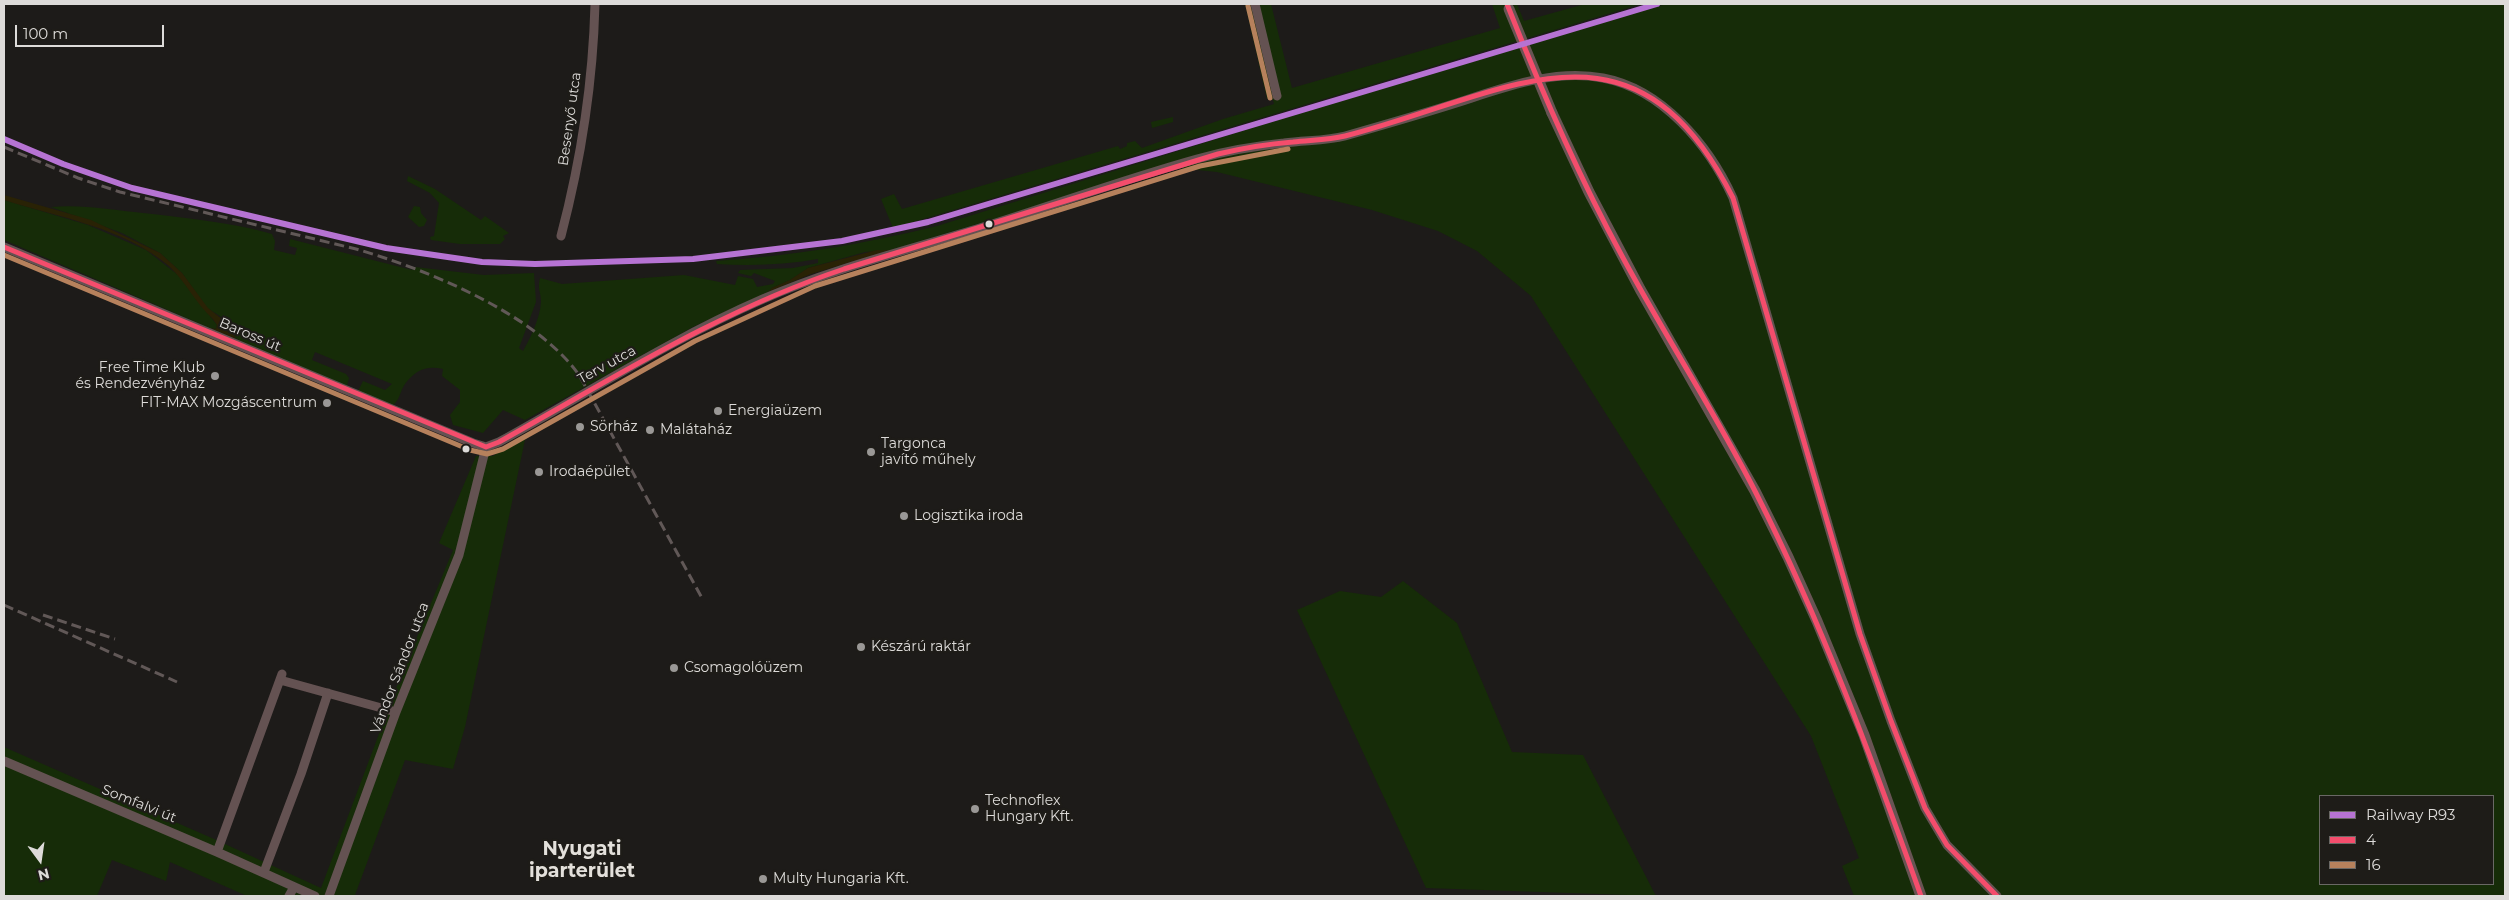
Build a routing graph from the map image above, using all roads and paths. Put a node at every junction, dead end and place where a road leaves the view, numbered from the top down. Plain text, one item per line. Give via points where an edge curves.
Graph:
1 (595, 4) edge
2 (1255, 4) edge
3 (1508, 7) edge
4 (1277, 96) dead end
5 (561, 236) dead end
6 (4, 246) edge
7 (486, 446) junction
8 (328, 693) junction
9 (396, 712) junction
10 (4, 761) edge
11 (218, 852) junction
12 (264, 872) junction
13 (294, 886) junction
14 (289, 896) edge
15 (315, 896) edge
16 (329, 896) edge
17 (1921, 896) edge
18 (1997, 896) edge

1 - 5 street, Besenyő utca via 586,110 575,183
2 - 4 street
3 - 17 main road, bridge via 1589,192 1755,491 1788,557 1864,735
6 - 7 street, Baross út
7 - 9 street, Vándor Sándor utca via 459,555
7 - 18 street, Terv utca via 499,442 680,340 812,279 1198,159 1287,142 1338,138 1522,83 1558,76 1591,77 1630,84 1670,113 1704,146 1733,198 1860,634 1890,721 1925,808 1947,845
8 - 9 street
8 - 11 street via 281,677
8 - 12 street
9 - 16 street, Vándor Sándor utca
10 - 11 street, Somfalvi út
11 - 12 street, Somfalvi út
12 - 13 street, Somfalvi út
13 - 14 street
13 - 15 street, Somfalvi út

